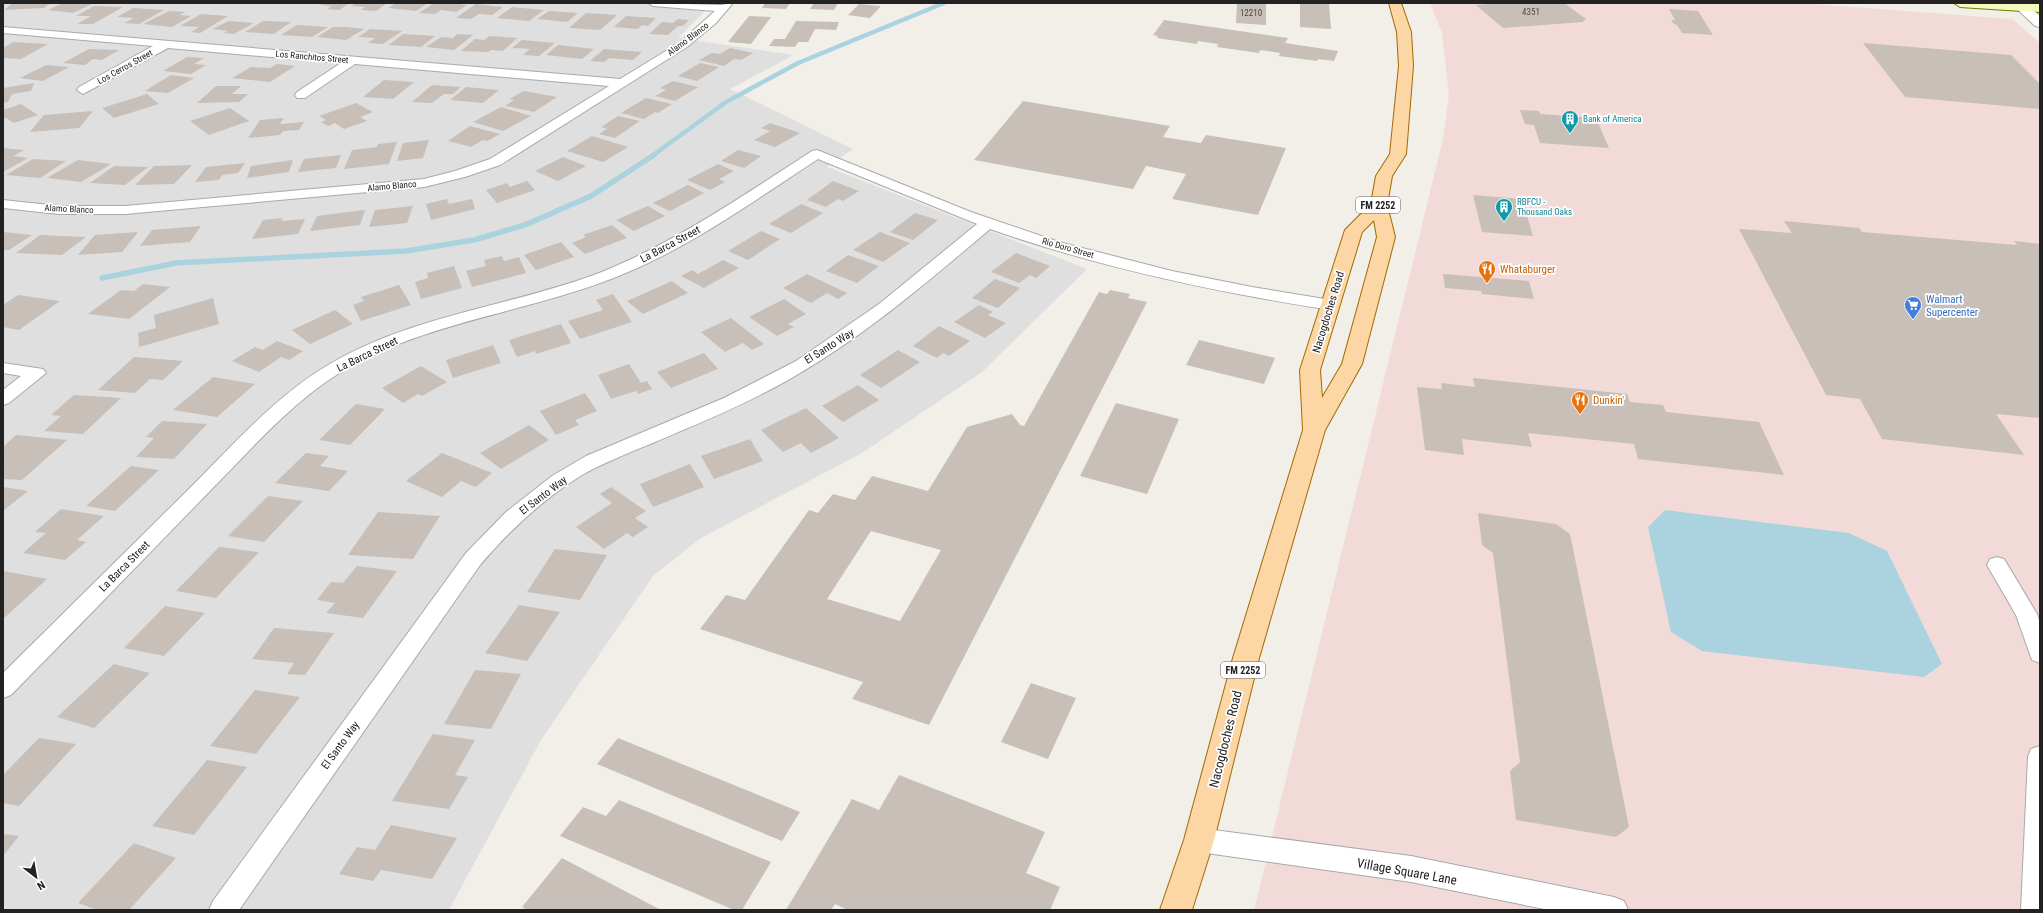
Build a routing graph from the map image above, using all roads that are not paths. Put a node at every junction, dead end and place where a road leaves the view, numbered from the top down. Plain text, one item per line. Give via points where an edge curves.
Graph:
1 (653, 3) edge
2 (1395, 3) edge
3 (1960, 3) edge
4 (2019, 5) edge
5 (725, 6) edge
6 (2040, 8) edge
7 (2040, 23) edge
8 (3, 30) edge
9 (166, 44) junction
10 (353, 60) junction
11 (622, 83) junction
12 (83, 90) dead end
13 (301, 95) dead end
14 (816, 154) joint
15 (3, 204) edge
16 (1379, 205) junction
17 (989, 222) junction
18 (1330, 305) junction
19 (3, 368) edge
20 (3, 399) edge
21 (1314, 430) junction
22 (1997, 565) dead end
23 (2040, 654) edge
24 (3, 688) edge
25 (2040, 757) edge
26 (1199, 840) junction
27 (223, 910) edge
28 (1176, 910) edge
29 (1614, 910) edge
30 (2035, 910) edge

1 - 5 street
2 - 16 main road, Nacogdoches Road / FM 2252 via 1404,32 1405,86 1398,154 1384,176
3 - 4 main road
4 - 6 main road
4 - 7 street
5 - 11 street, Alamo Blanco via 684,45
8 - 9 street, Los Ranchitos Street
9 - 10 street, Los Ranchitos Street
9 - 12 street, Los Cerros Street
10 - 11 street, Los Ranchitos Street
10 - 13 street
11 - 15 street, Alamo Blanco via 495,162 474,171 424,183 119,210 59,210
14 - 17 street, Rio Doro Street
14 - 24 street, La Barca Street via 689,235 623,269 523,302 432,326 345,363 307,387 268,421
16 - 18 main road, Nacogdoches Road / FM 2252 via 1354,230
16 - 21 main road, Nacogdoches Road / FM 2252 via 1386,237 1352,364
17 - 18 street, Rio Doro Street via 1016,233 1130,265
17 - 27 street, El Santo Way via 869,321 831,346 774,380 708,413 594,461 546,490 524,507 473,559
18 - 21 main road, Nacogdoches Road / FM 2252 via 1310,370
19 - 20 street via 37,372
21 - 26 main road, Nacogdoches Road / FM 2252 via 1246,658
22 - 23 street via 2026,614
25 - 30 street
26 - 28 main road, Nacogdoches Road / FM 2252
26 - 29 street, Village Square Lane via 1411,869

